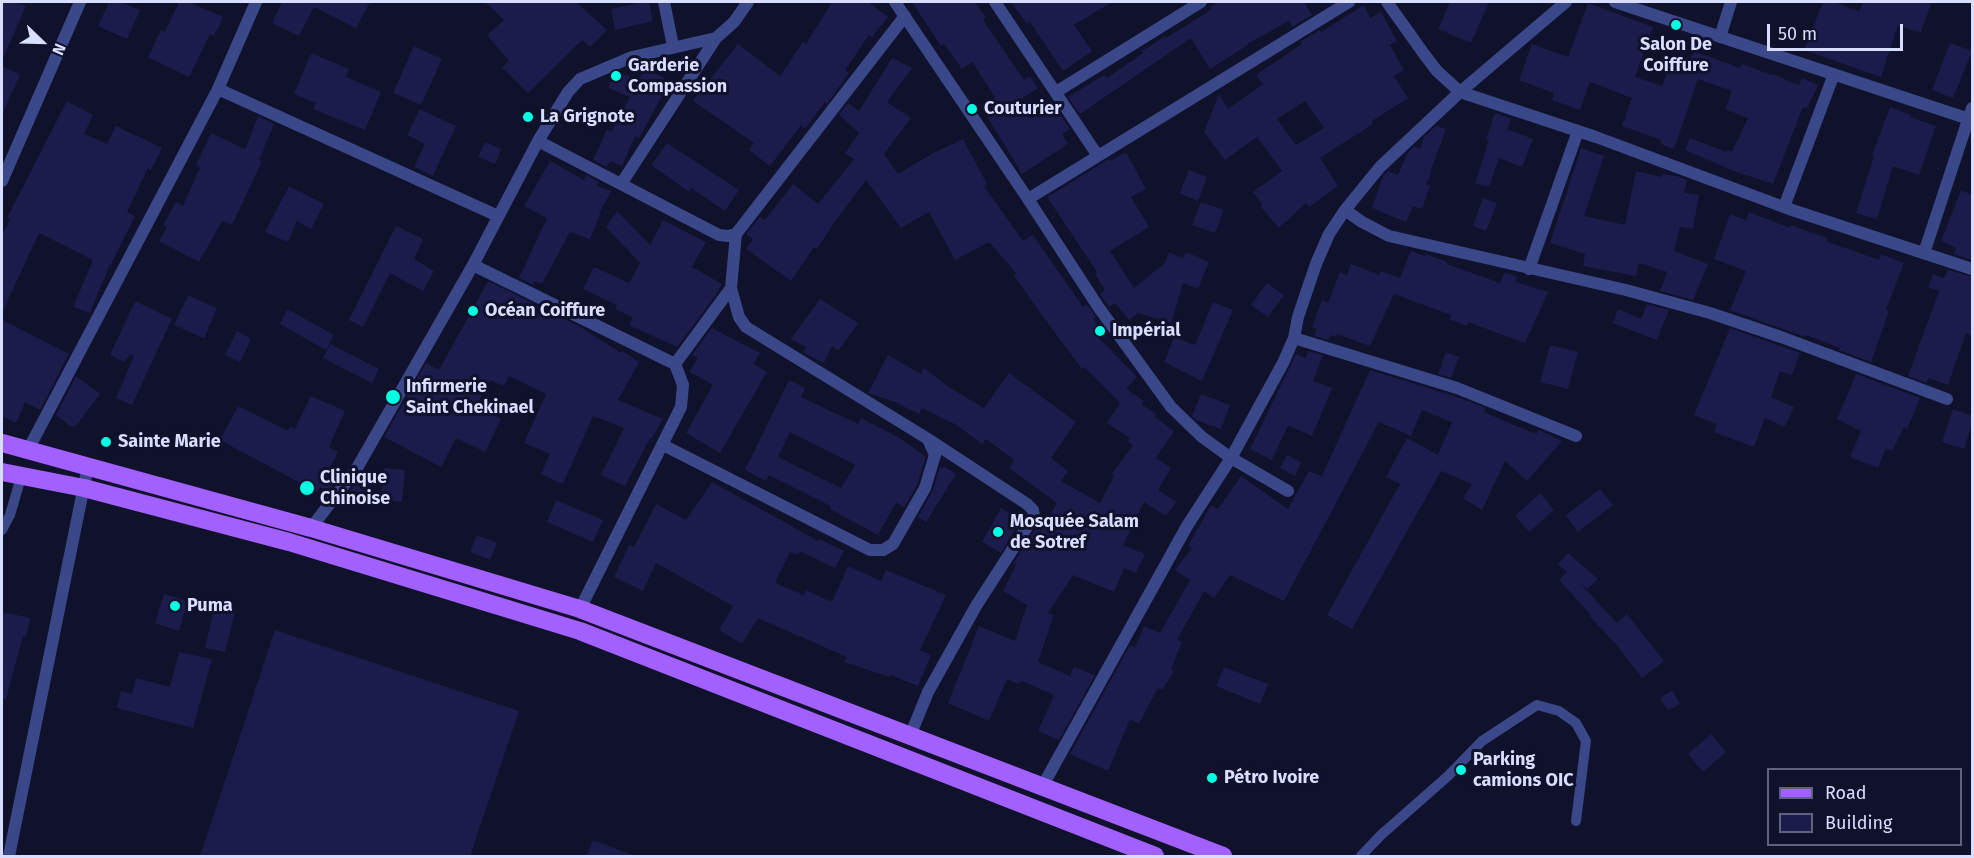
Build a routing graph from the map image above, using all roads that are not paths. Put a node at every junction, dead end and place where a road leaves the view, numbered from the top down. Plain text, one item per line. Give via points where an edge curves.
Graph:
1 (80, 2) edge
2 (255, 2) edge
3 (664, 2) edge
4 (748, 2) edge
5 (895, 2) edge
6 (995, 2) edge
7 (1201, 2) edge
8 (1349, 2) edge
9 (1387, 2) edge
10 (1566, 2) edge
11 (1615, 2) edge
12 (1731, 2) edge
13 (905, 16) junction
14 (1720, 37) junction
15 (716, 38) junction
16 (673, 46) junction
17 (1834, 74) junction
18 (218, 88) junction
19 (1056, 92) junction
20 (1460, 92) junction
21 (1971, 116) edge
22 (1578, 131) junction
23 (538, 141) junction
24 (1098, 156) junction
25 (2, 181) edge
26 (621, 184) junction
27 (1028, 199) junction
28 (1784, 207) junction
29 (1345, 210) junction
30 (498, 216) junction
31 (736, 234) junction
32 (1924, 253) junction
33 (473, 265) junction
34 (1529, 269) junction
35 (1972, 269) edge
36 (731, 288) junction
37 (1294, 338) junction
38 (675, 364) junction
39 (1947, 399) dead end
40 (1576, 436) dead end
41 (928, 439) junction
42 (2, 443) edge
43 (663, 445) junction
44 (28, 450) junction
45 (1231, 458) junction
46 (88, 466) junction
47 (2, 472) edge
48 (21, 477) junction
49 (84, 488) junction
50 (1288, 491) dead end
51 (311, 528) junction
52 (2, 530) edge
53 (580, 609) junction
54 (910, 736) junction
55 (1042, 787) junction
56 (1576, 821) dead end
57 (9, 856) edge
58 (1155, 856) edge
59 (1223, 856) edge
60 (1361, 856) edge

1 - 25 street
2 - 18 street
3 - 16 street
4 - 15 street
5 - 13 street
6 - 19 street
7 - 19 street
8 - 24 street
9 - 20 street via 1437,71
10 - 20 street
11 - 14 street
12 - 14 street
13 - 27 street
13 - 31 street
14 - 17 street
15 - 16 street
15 - 26 street
16 - 23 street via 632,57 580,79
17 - 21 street
17 - 28 street
18 - 30 street
18 - 44 street
19 - 24 street
20 - 22 street
20 - 29 street via 1380,167
21 - 32 street
22 - 28 street
22 - 34 street
23 - 26 street
23 - 30 street
24 - 27 street
26 - 31 street via 719,235
27 - 45 street via 1170,407
28 - 32 street
29 - 34 street via 1389,236
29 - 37 street via 1316,264
30 - 33 street
31 - 36 street
32 - 35 street
33 - 38 street
33 - 51 street via 357,468
34 - 39 street via 1626,290 1710,314
36 - 38 street
36 - 41 street via 746,327
37 - 40 street via 1457,388
37 - 45 street
38 - 43 street via 683,385 681,407
41 - 43 street via 935,455 925,488 893,544 883,550 870,550
41 - 54 street via 1027,504 1034,516 976,606 928,692
42 - 44 main road
43 - 53 street
44 - 46 main road
45 - 50 street
45 - 55 street via 1187,526
46 - 49 street
46 - 51 main road
47 - 48 main road
48 - 49 main road
48 - 52 lane
49 - 57 street
49 - 58 main road via 290,542 580,631
51 - 53 main road
53 - 54 main road
54 - 55 main road
55 - 59 main road
56 - 60 lane via 1586,741 1576,723 1559,711 1537,705 1482,741

